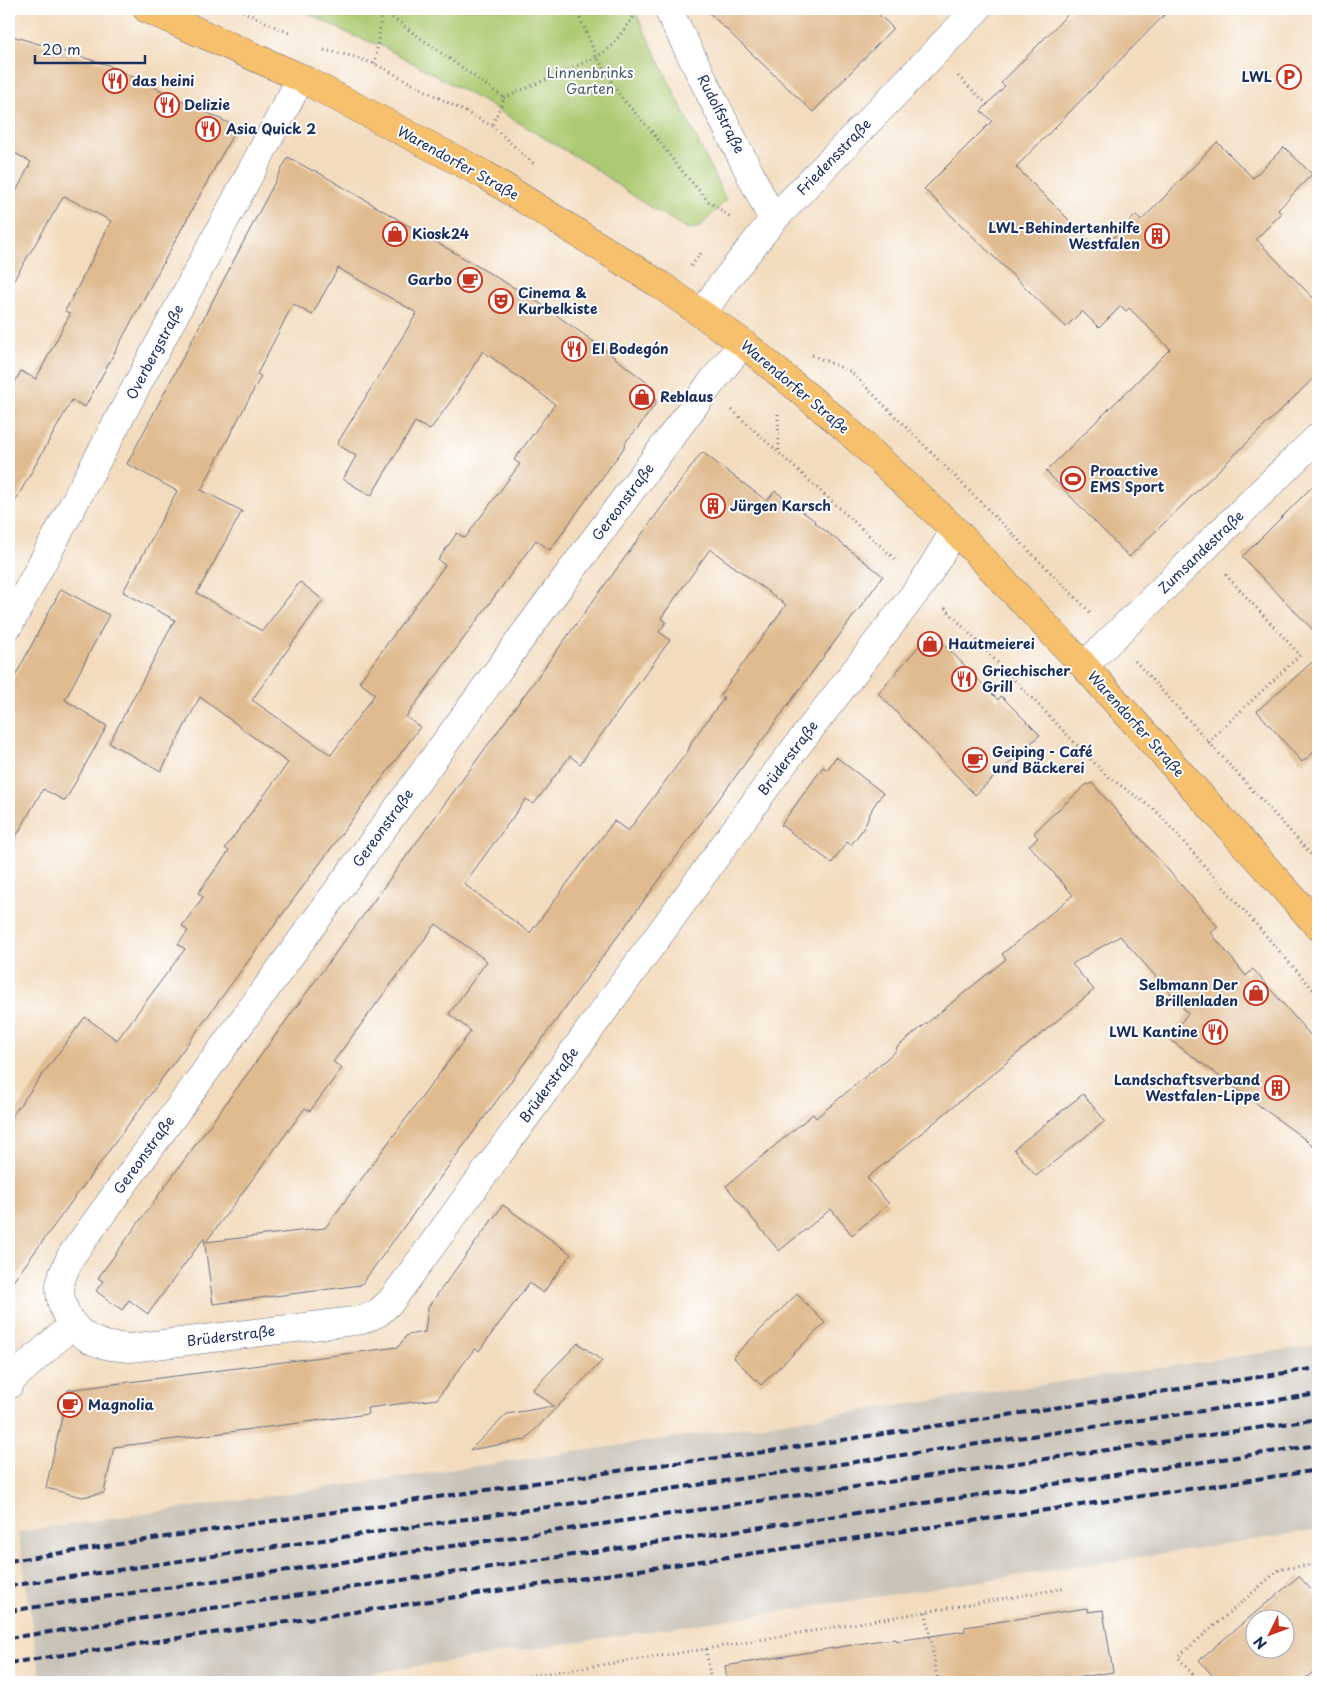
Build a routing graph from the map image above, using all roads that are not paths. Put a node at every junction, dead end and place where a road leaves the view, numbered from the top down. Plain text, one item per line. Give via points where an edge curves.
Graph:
1 (147, 9) edge
2 (668, 9) edge
3 (977, 9) edge
4 (301, 78) junction
5 (773, 220) junction
6 (702, 314) junction
7 (743, 343) junction
8 (1318, 437) edge
9 (955, 530) junction
10 (9, 626) edge
11 (1084, 666) junction
12 (1318, 926) edge
13 (72, 1325) junction
14 (9, 1385) edge

1 - 4 main road, Warendorfer Straße
2 - 5 street, Rudolfstraße
3 - 5 street, Friedensstraße
4 - 6 main road, Warendorfer Straße via 484,175
4 - 10 street, Overbergstraße
5 - 6 street, Friedensstraße
6 - 7 main road, Warendorfer Straße
7 - 9 main road, Warendorfer Straße via 841,424
7 - 13 street, Gereonstraße via 542,610 70,1256 60,1284 62,1307
8 - 11 street, Zumsandestraße
9 - 11 main road, Warendorfer Straße
9 - 13 street, Brüderstraße via 922,584 780,768 391,1301 378,1313 362,1320 130,1348 88,1339
11 - 12 main road, Warendorfer Straße
13 - 14 street

